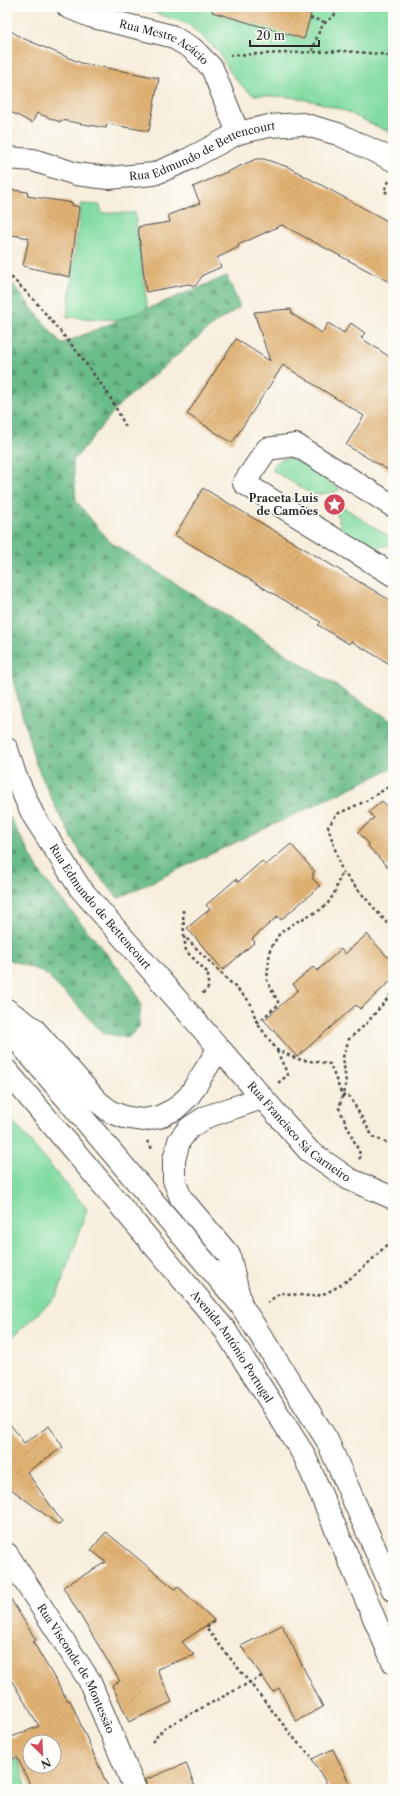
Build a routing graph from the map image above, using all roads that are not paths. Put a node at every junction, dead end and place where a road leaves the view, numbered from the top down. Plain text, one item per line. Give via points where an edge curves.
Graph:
1 (68, 7) edge
2 (238, 133) junction
3 (7, 158) edge
4 (392, 170) edge
5 (393, 506) edge
6 (393, 575) edge
7 (7, 749) edge
8 (7, 1010) edge
9 (7, 1028) edge
10 (219, 1048) junction
11 (7, 1071) edge
12 (262, 1098) junction
13 (393, 1198) edge
14 (241, 1304) junction
15 (7, 1554) edge
16 (393, 1590) edge
17 (393, 1662) edge
18 (135, 1789) edge

1 - 2 street, Rua Mestre Acácio via 90,16 171,36 194,49 212,68
2 - 3 street, Rua Edmundo de Bettencourt via 154,174 108,178 76,174 33,160
2 - 4 street, Rua Edmundo de Bettencourt via 269,126 303,124 338,134
5 - 6 street via 296,445 267,449 244,483
7 - 10 street, Rua Edmundo de Bettencourt via 33,815 76,881
8 - 10 street via 33,1028 97,1101 110,1112 124,1117 143,1120 159,1117 175,1109 189,1096
9 - 14 street
10 - 12 street, Rua Francisco Sá Carneiro
11 - 17 street, Avenida António Portugal via 225,1330 304,1455
12 - 13 street, Rua Francisco Sá Carneiro via 309,1152 349,1179
12 - 14 street via 206,1117 189,1128 179,1141 174,1160 174,1180 181,1198 229,1255
14 - 16 street via 327,1440
15 - 18 street, Rua Visconde de Montessão via 89,1680

